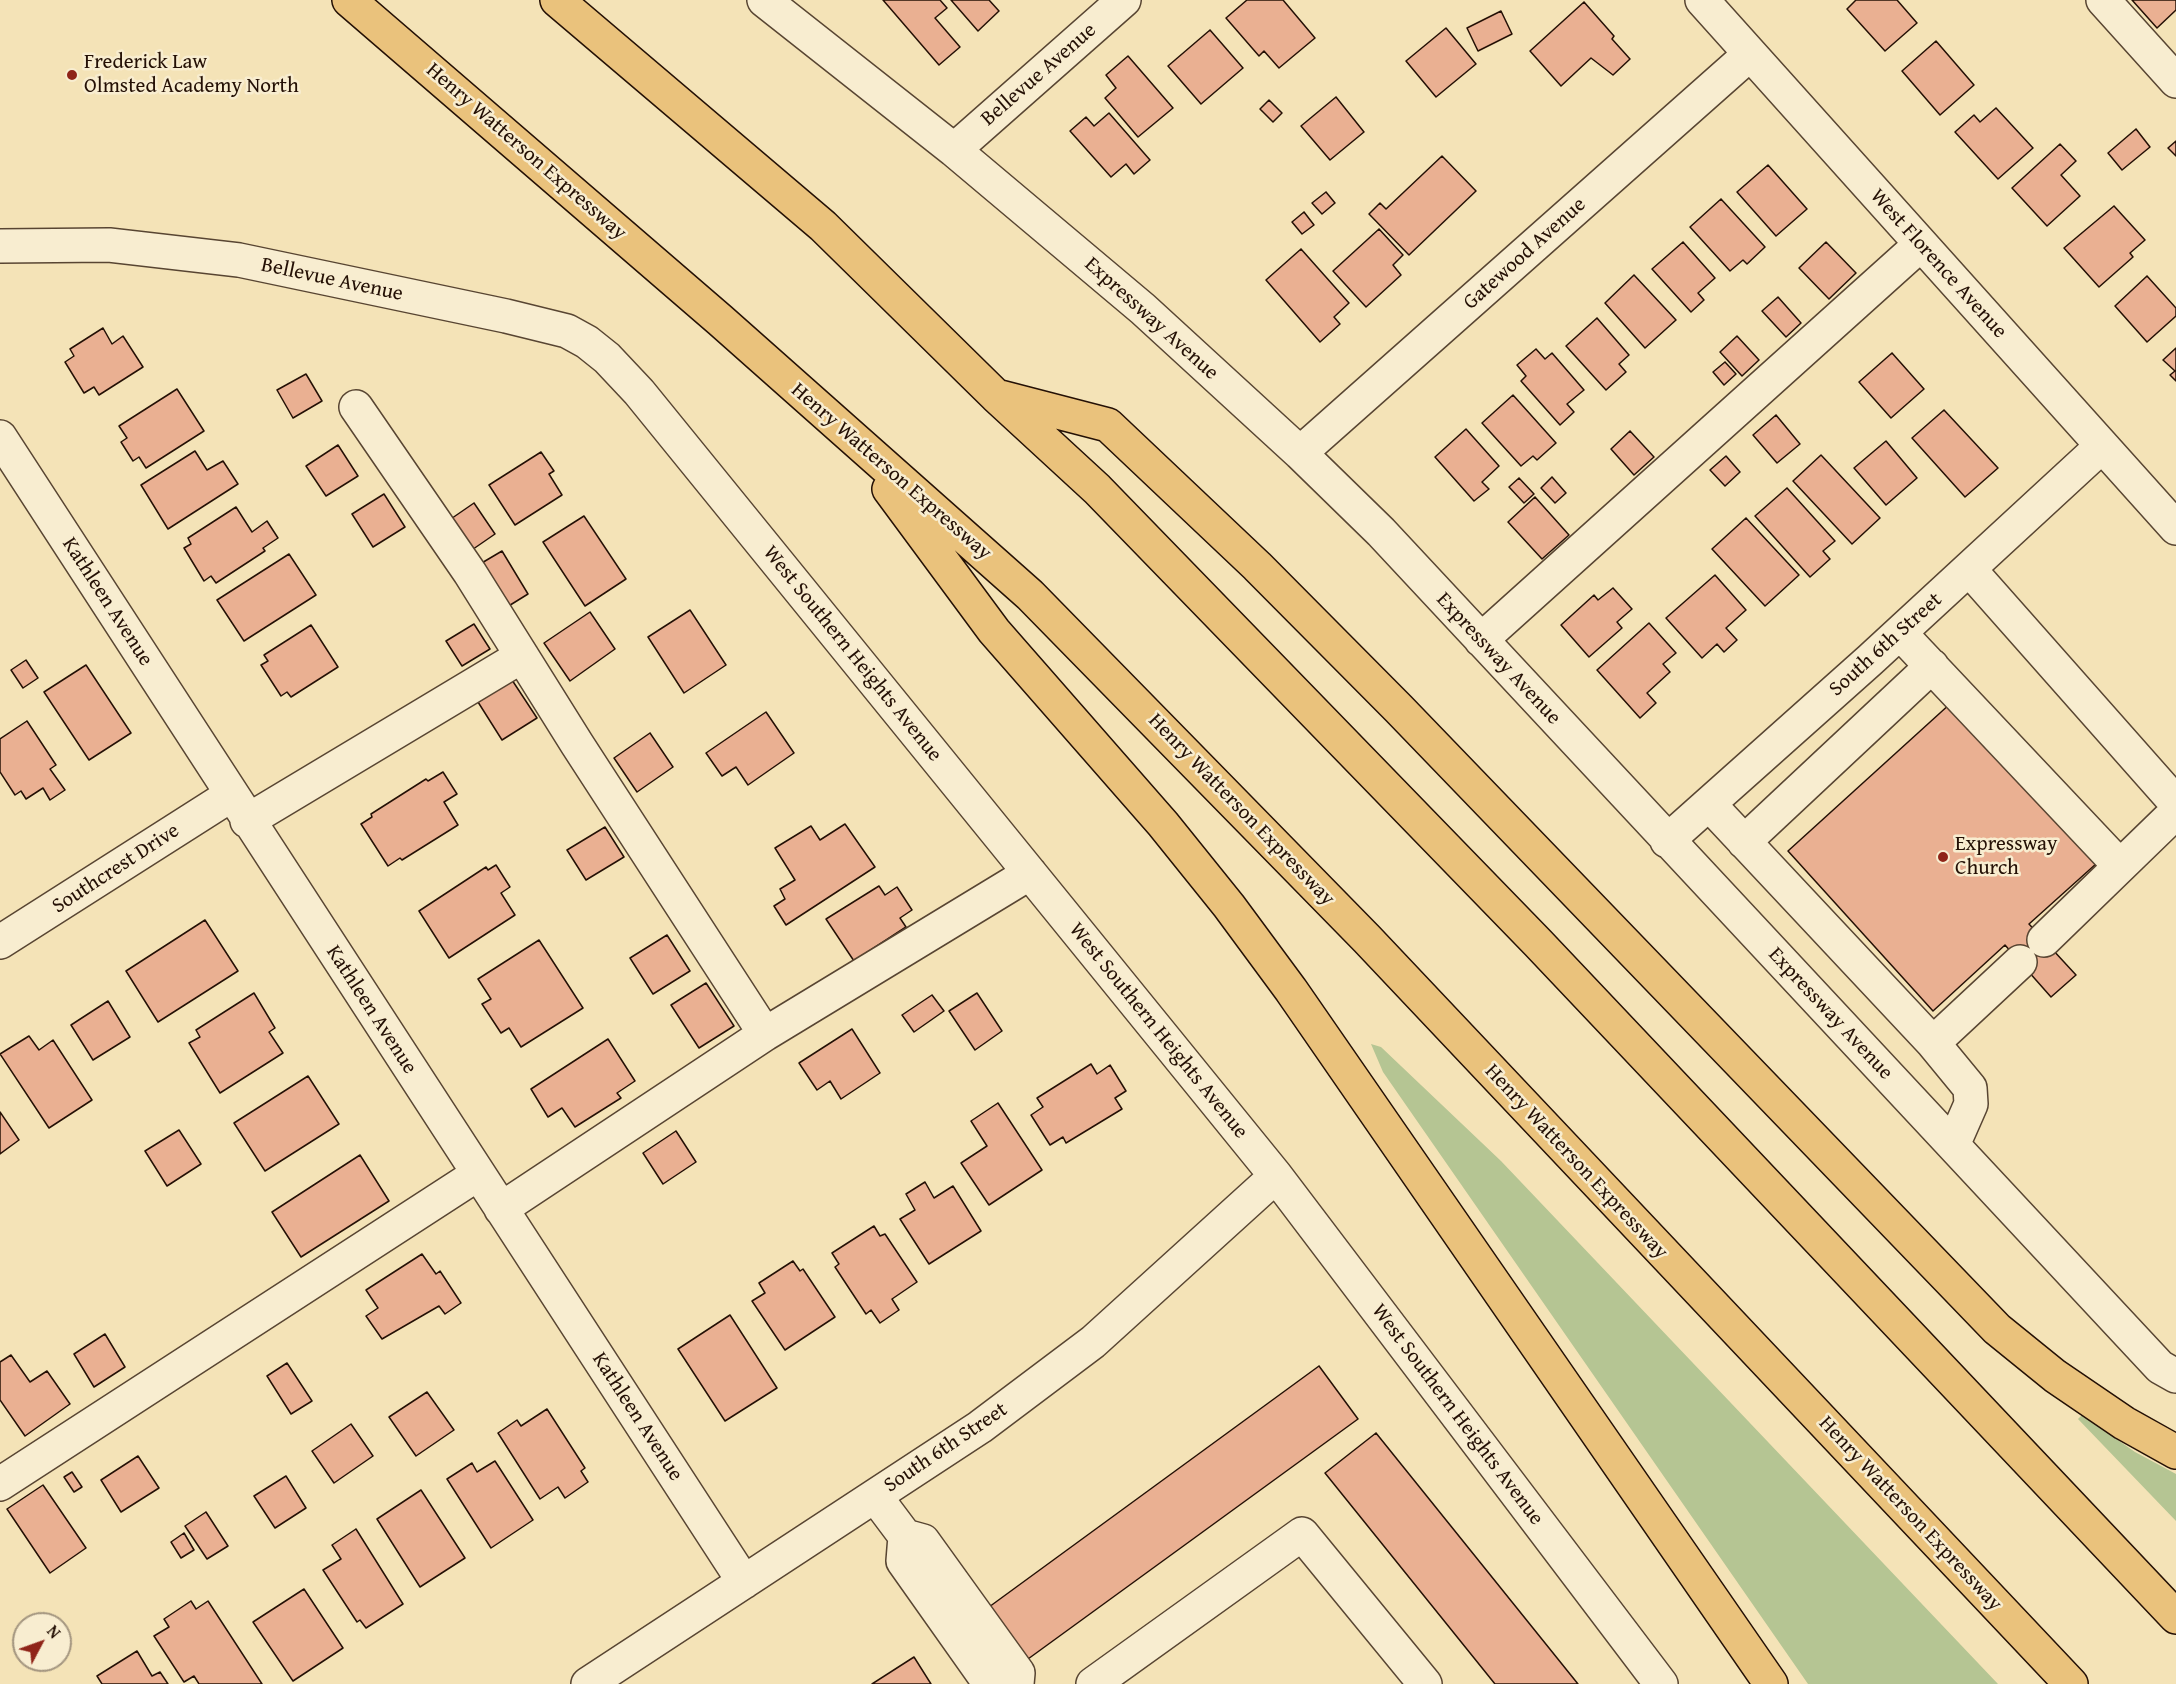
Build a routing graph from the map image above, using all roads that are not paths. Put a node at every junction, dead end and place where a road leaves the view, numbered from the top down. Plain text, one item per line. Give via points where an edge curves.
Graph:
1 (349, 0) edge
2 (557, 0) edge
3 (764, 0) edge
4 (1124, 0) edge
5 (1702, 0) edge
6 (2103, 0) edge
7 (1750, 54) junction
8 (2176, 81) edge
9 (954, 150) junction
10 (1920, 244) junction
11 (0, 246) edge
12 (639, 392) joint
13 (996, 396) junction
14 (356, 406) dead end
15 (0, 437) edge
16 (850, 437) junction
17 (2102, 446) junction
18 (1299, 453) junction
19 (2176, 528) edge
20 (1969, 569) junction
21 (1900, 633) junction
22 (1481, 640) junction
23 (522, 656) junction
24 (1932, 666) junction
25 (2176, 803) edge
26 (1709, 804) junction
27 (239, 808) junction
28 (2176, 812) edge
29 (1667, 840) junction
30 (1744, 842) junction
31 (2120, 866) junction
32 (1030, 873) junction
33 (2044, 940) dead end
34 (0, 942) edge
35 (2020, 962) dead end
36 (765, 1034) junction
37 (1933, 1043) junction
38 (1953, 1145) junction
39 (478, 1174) junction
40 (1276, 1176) junction
41 (501, 1209) junction
42 (2176, 1376) edge
43 (2176, 1452) edge
44 (0, 1484) edge
45 (875, 1496) junction
46 (905, 1536) junction
47 (744, 1582) junction
48 (2176, 1617) edge
49 (588, 1684) edge
50 (990, 1684) edge
51 (1017, 1684) edge
52 (1093, 1684) edge
53 (1425, 1684) edge
54 (1661, 1684) edge
55 (1771, 1684) edge
56 (2071, 1684) edge

1 - 16 highway, Henry Watterson Expressway
2 - 13 highway via 823,226
3 - 9 street, Expressway Avenue
4 - 9 street, Bellevue Avenue
5 - 7 street, West Florence Avenue
6 - 8 street
7 - 10 street, West Florence Avenue
7 - 18 street, Gatewood Avenue
9 - 18 street, Expressway Avenue via 1143,309
10 - 17 street, West Florence Avenue
10 - 22 street
11 - 12 street, Bellevue Avenue via 109,245 239,260 506,316 567,331 587,342
12 - 32 street, West Southern Heights Avenue
13 - 43 highway via 1108,425 1257,566 1390,701 1997,1329 2055,1376 2124,1423
13 - 48 highway via 1097,489 1530,934
14 - 23 street
15 - 27 street, Kathleen Avenue
16 - 55 highway via 994,631 1236,915
16 - 56 highway, Henry Watterson Expressway via 1039,603 1367,939
17 - 19 street, West Florence Avenue
17 - 20 street, South 6th Street
18 - 22 street, Expressway Avenue via 1381,532
20 - 21 street, South 6th Street
20 - 25 street
21 - 24 street
21 - 26 street, South 6th Street
22 - 29 street, Expressway Avenue
23 - 27 street, Southcrest Drive
23 - 36 street
24 - 30 street
24 - 31 street
26 - 29 street, South 6th Street
26 - 30 street
27 - 34 street, Southcrest Drive
27 - 39 street, Kathleen Avenue
28 - 31 street
29 - 38 street, Expressway Avenue
30 - 37 street
31 - 33 street
32 - 36 street
32 - 40 street, West Southern Heights Avenue
35 - 37 street
36 - 41 street
37 - 38 street via 1970,1088 1971,1104
38 - 42 street, Expressway Avenue via 2160,1366
39 - 41 street, Kathleen Avenue
39 - 44 street
40 - 45 street, South 6th Street via 1093,1342 980,1427
40 - 54 street, West Southern Heights Avenue
41 - 47 street, Kathleen Avenue
45 - 46 street
45 - 47 street, South 6th Street
46 - 50 street via 903,1561
46 - 51 street via 923,1541 1018,1673
47 - 49 street, South 6th Street
52 - 53 street via 1302,1534

